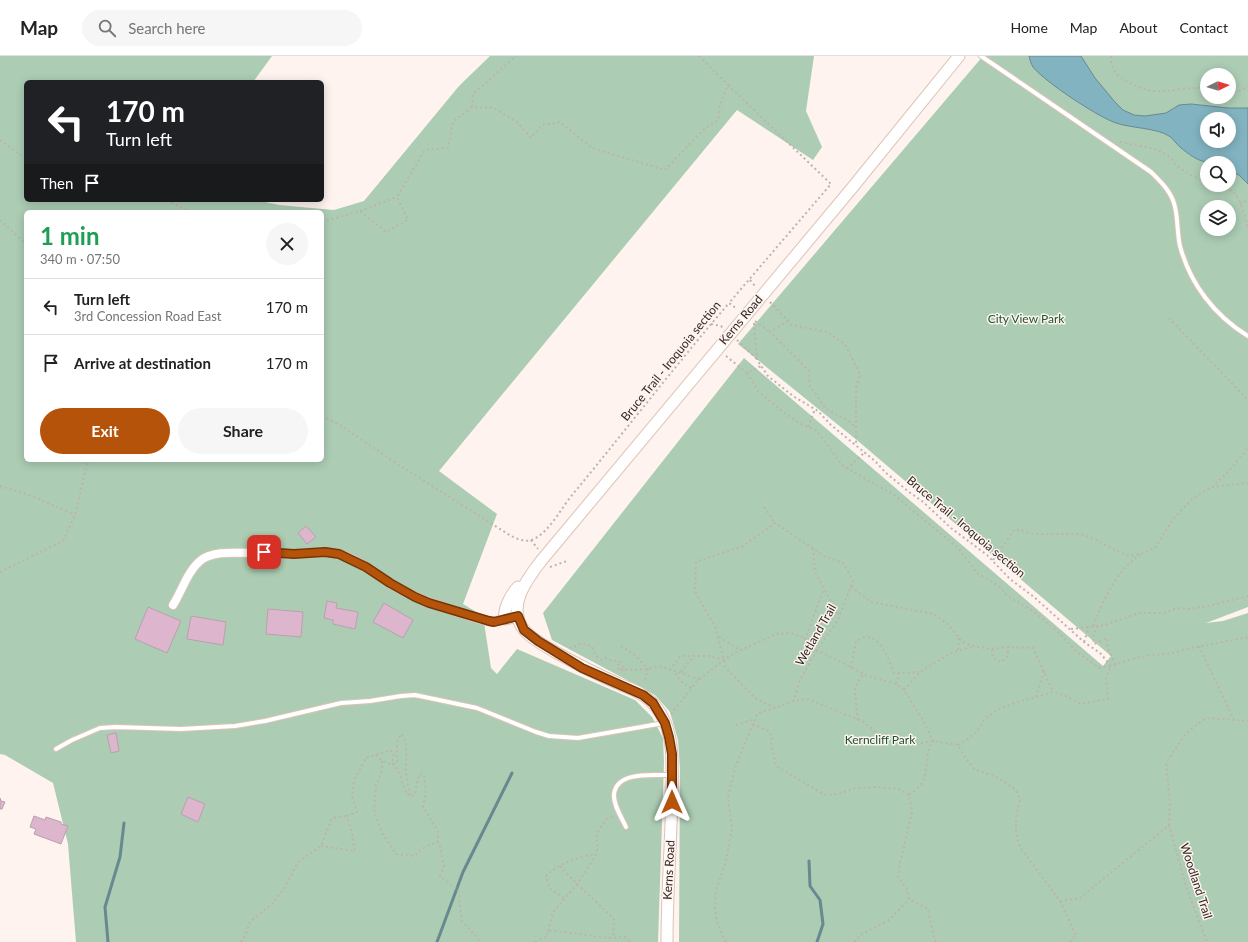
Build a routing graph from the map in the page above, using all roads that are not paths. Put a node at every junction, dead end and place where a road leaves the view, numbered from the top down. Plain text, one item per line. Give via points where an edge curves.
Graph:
1 (959, 56) edge
2 (981, 56) edge
3 (1248, 336) edge
4 (524, 584) junction
5 (173, 605) dead end
6 (518, 616) junction
7 (505, 619) junction
8 (665, 723) junction
9 (56, 749) dead end
10 (672, 775) junction
11 (626, 827) dead end
12 (668, 942) edge

1 - 4 street, Kerns Road via 763,294 750,317
2 - 3 lane via 1151,172 1166,187 1175,205 1180,245 1187,267 1201,293 1220,315
4 - 6 street, Kerns Road via 519,598
4 - 7 street, Kerns Road via 517,588 506,607
5 - 7 street via 192,570 202,560 214,555 325,552 352,559 429,603 489,621
6 - 7 street
6 - 8 street, Kerns Road via 524,630 552,650 582,668 640,693 653,703
8 - 9 lane via 578,738 549,736 477,708 415,695 341,703 236,726 181,729 100,728
8 - 10 street, Kerns Road via 672,754
10 - 11 lane via 638,775 624,778 614,794
10 - 12 street, Kerns Road

